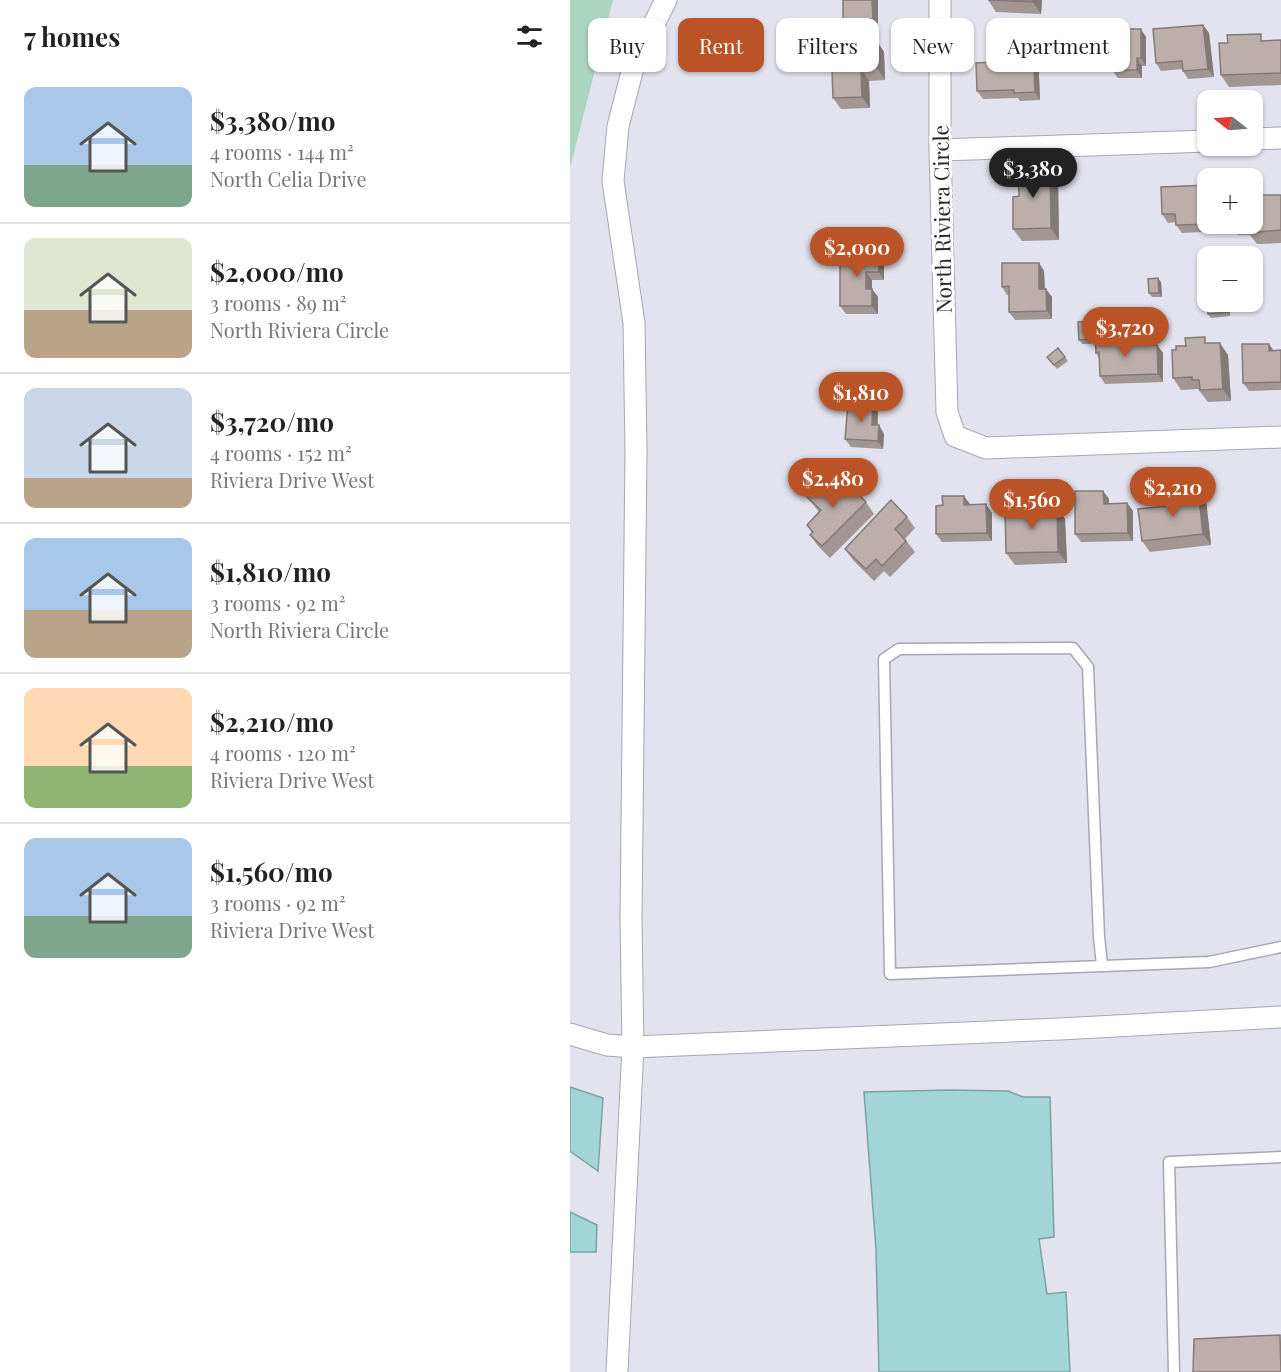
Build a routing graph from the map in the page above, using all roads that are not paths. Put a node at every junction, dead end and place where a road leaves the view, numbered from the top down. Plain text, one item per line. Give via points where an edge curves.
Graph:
1 (666, 0) edge
2 (940, 0) edge
3 (1281, 138) edge
4 (1263, 139) edge
5 (1197, 141) edge
6 (940, 150) junction
7 (1281, 437) edge
8 (1281, 947) edge
9 (1102, 965) junction
10 (1281, 1017) edge
11 (570, 1034) edge
12 (633, 1047) junction
13 (1281, 1157) edge
14 (617, 1372) edge
15 (1174, 1372) edge

1 - 12 street via 634,64 618,126 613,182 634,323
2 - 6 street, North Riviera Circle
3 - 4 street
5 - 6 street
6 - 7 street, North Riviera Circle via 947,412 955,436 986,447
8 - 9 lane via 1209,962
9 - 9 lane via 890,974 884,659 899,649 1073,648 1088,667
10 - 12 street
11 - 12 street via 607,1045
12 - 14 street
13 - 15 lane via 1169,1162

